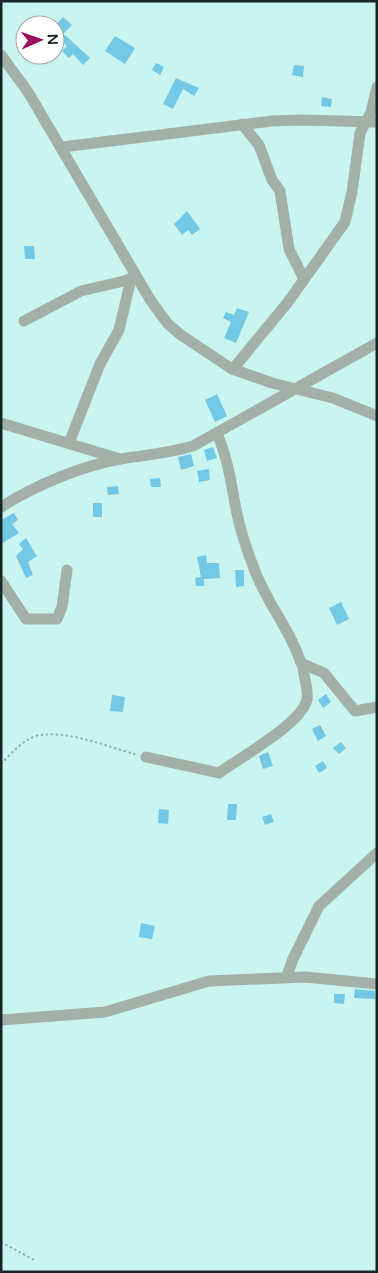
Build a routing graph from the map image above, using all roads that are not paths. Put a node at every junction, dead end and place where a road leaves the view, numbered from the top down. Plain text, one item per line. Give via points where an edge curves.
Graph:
1 (1, 55) edge
2 (377, 87) edge
3 (365, 122) junction
4 (377, 122) edge
5 (242, 124) junction
6 (62, 148) junction
7 (134, 277) junction
8 (304, 279) junction
9 (24, 320) dead end
10 (377, 343) edge
11 (233, 369) junction
12 (297, 387) junction
13 (377, 416) edge
14 (1, 423) edge
15 (217, 434) junction
16 (70, 443) junction
17 (120, 459) junction
18 (1, 507) edge
19 (67, 570) dead end
20 (1, 582) edge
21 (303, 665) junction
22 (377, 707) edge
23 (146, 757) road end
24 (377, 853) edge
25 (286, 978) junction
26 (377, 984) edge
27 (1, 1020) edge

1 - 6 street
2 - 3 street
3 - 4 street
3 - 5 street via 302,120
3 - 8 street via 360,133 345,222
5 - 6 street
5 - 8 street via 259,145 272,180 280,191 289,249
6 - 7 street
7 - 9 street via 80,291
7 - 11 street via 168,324
7 - 16 street via 119,330 100,364
8 - 11 street
10 - 12 street
11 - 12 street
12 - 13 street
12 - 15 street
14 - 16 street
15 - 17 street via 172,452
15 - 21 street via 226,459 243,538 255,572 271,607 293,640
16 - 17 street
17 - 18 street via 37,487
19 - 20 street via 62,608 57,619 26,619
21 - 22 street via 324,673 355,711
21 - 23 street via 308,697 304,710 257,748 218,773
24 - 25 street via 319,906
25 - 26 street via 330,978
25 - 27 street via 209,981 105,1012

